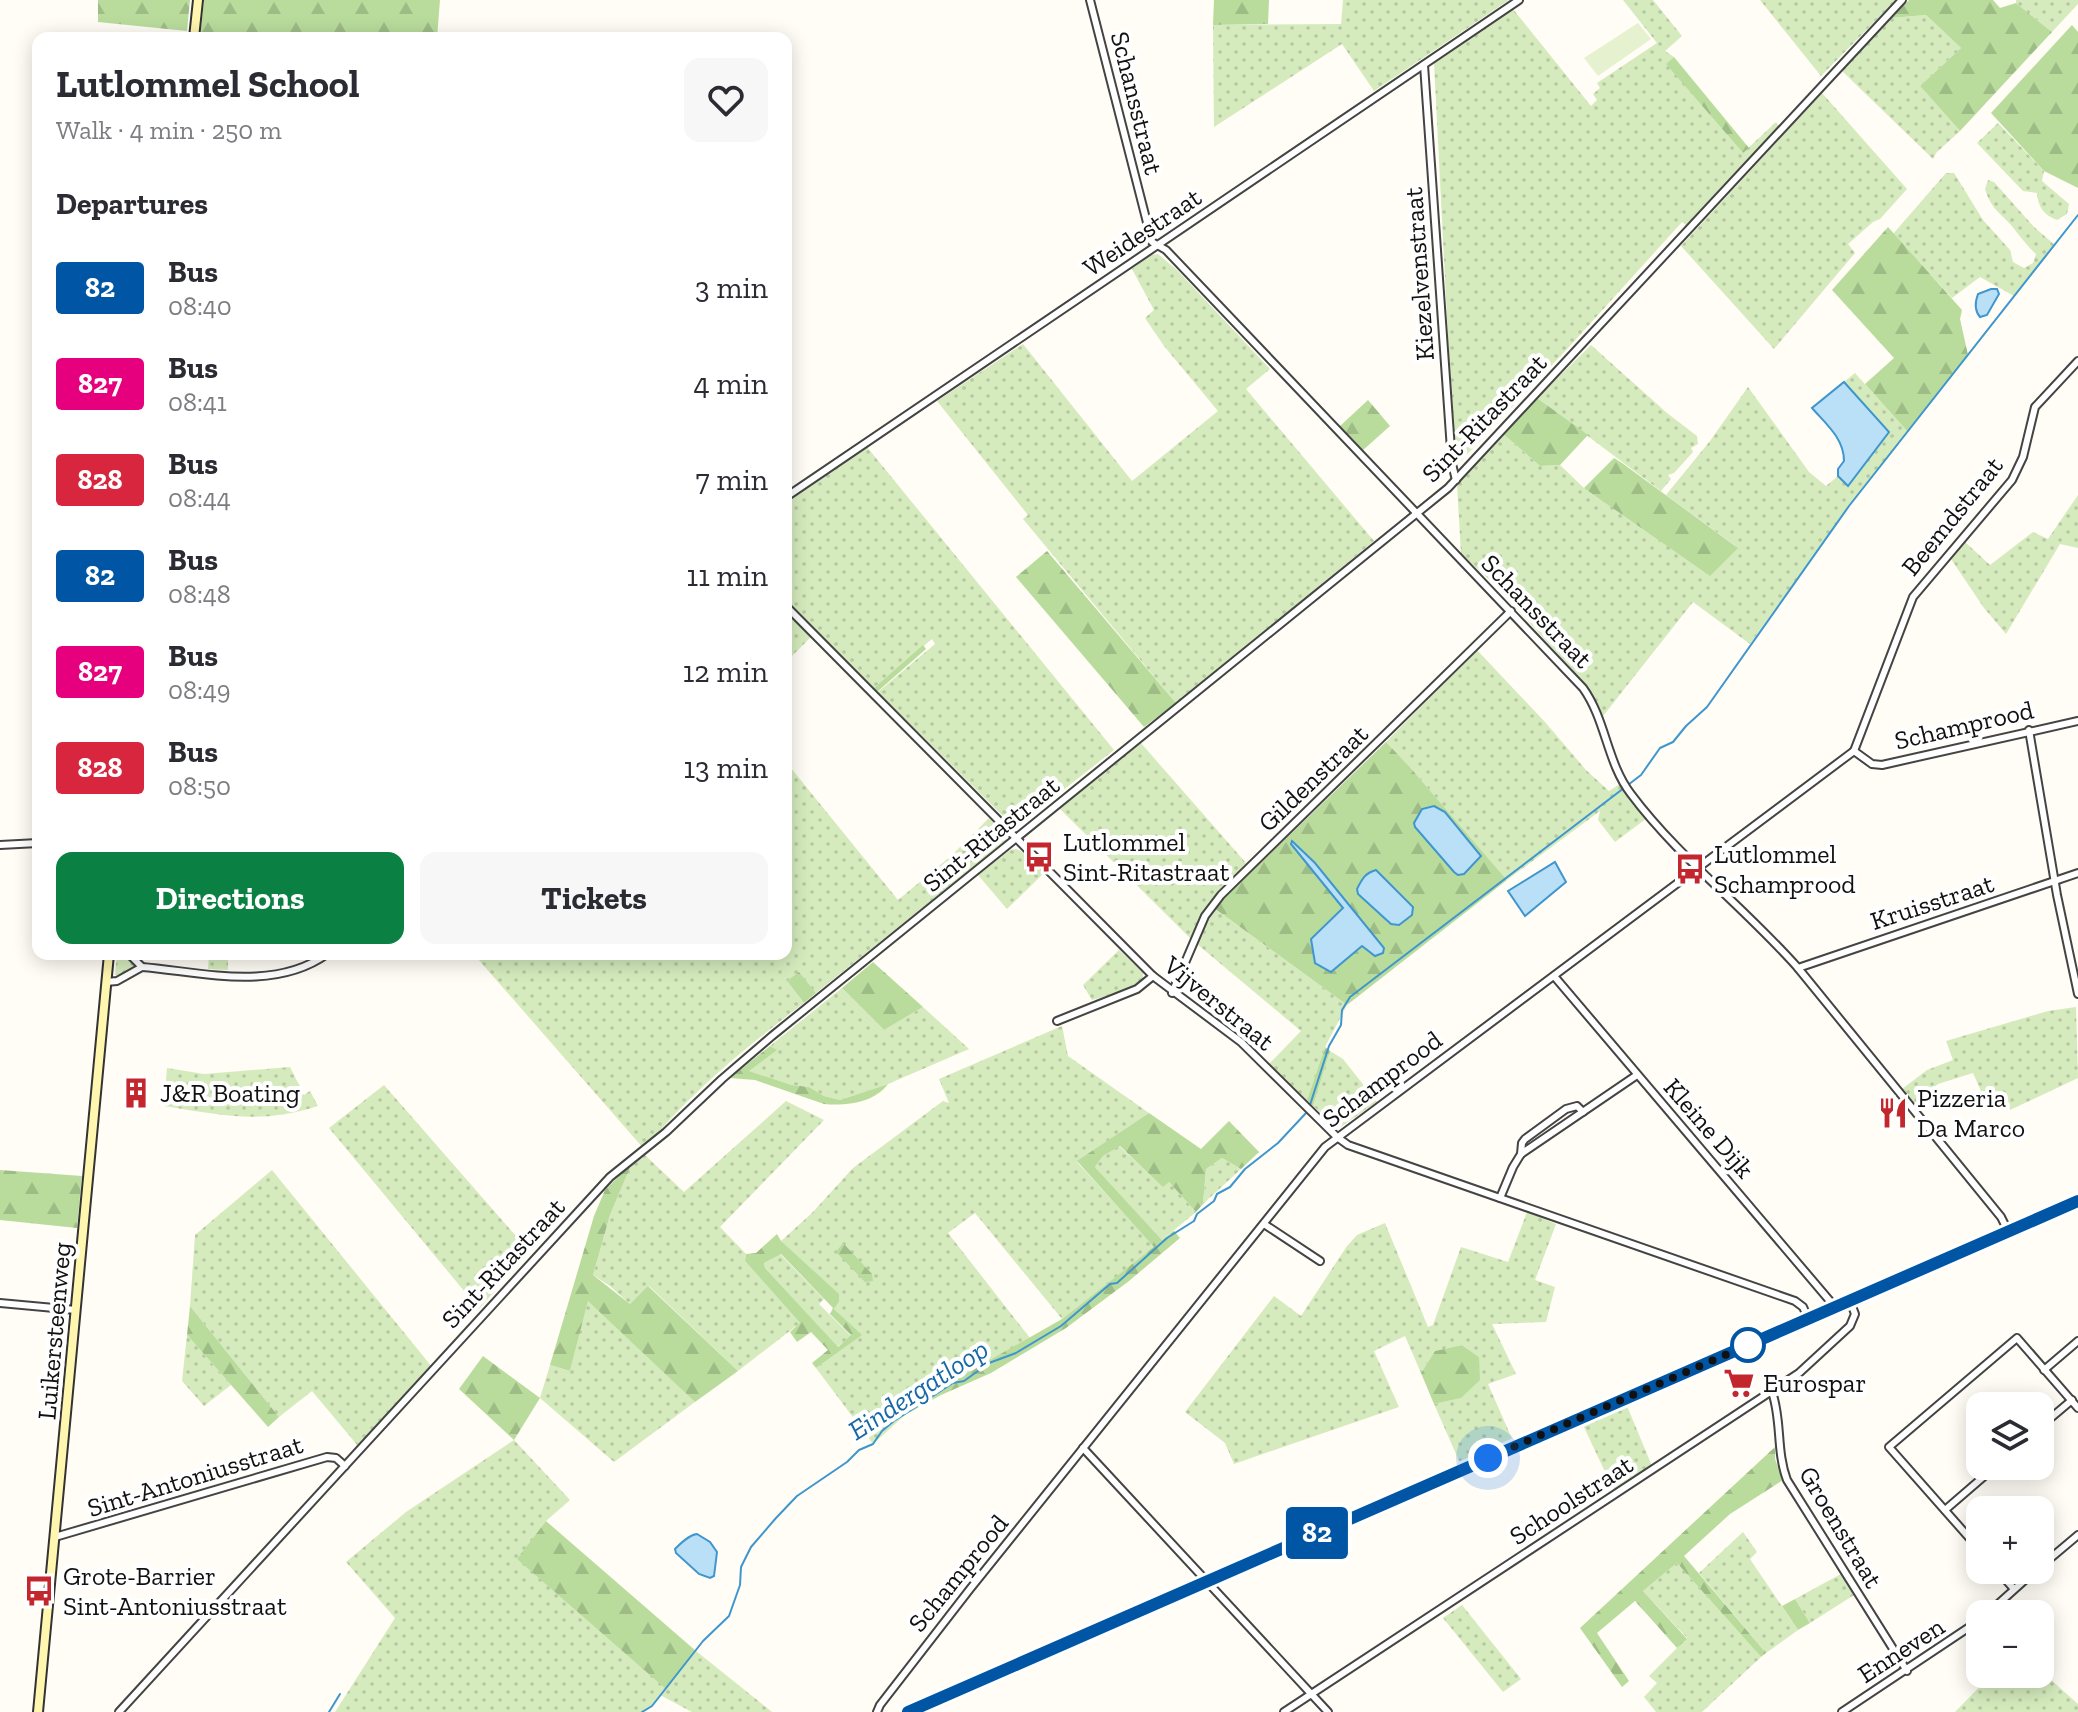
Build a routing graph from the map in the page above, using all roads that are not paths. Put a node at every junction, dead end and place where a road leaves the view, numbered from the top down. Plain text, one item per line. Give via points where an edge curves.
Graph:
1 (198, 0) edge
2 (1090, 0) edge
3 (1519, 0) edge
4 (1902, 0) edge
5 (195, 32) edge
6 (1424, 65) junction
7 (1158, 245) junction
8 (2078, 361) edge
9 (1456, 480) junction
10 (792, 493) edge
11 (1417, 513) junction
12 (1511, 611) junction
13 (792, 612) edge
14 (2078, 721) edge
15 (2029, 730) junction
16 (1854, 751) junction
17 (1016, 840) junction
18 (32, 843) edge
19 (0, 845) edge
20 (1698, 867) junction
21 (2078, 873) edge
22 (2055, 882) junction
23 (108, 960) edge
24 (135, 960) edge
25 (316, 960) edge
26 (142, 967) junction
27 (1798, 968) junction
28 (1153, 976) junction
29 (1554, 976) junction
30 (106, 982) junction
31 (1172, 993) junction
32 (2078, 994) edge
33 (1057, 1021) dead end
34 (1637, 1075) junction
35 (1583, 1112) junction
36 (1337, 1137) junction
37 (1521, 1154) junction
38 (1500, 1198) junction
39 (2078, 1201) edge
40 (1264, 1224) junction
41 (2008, 1231) junction
42 (1320, 1261) dead end
43 (1850, 1301) junction
44 (0, 1303) edge
45 (1835, 1307) junction
46 (76, 1310) junction
47 (1808, 1318) junction
48 (2078, 1341) edge
49 (2044, 1370) junction
50 (1772, 1392) junction
51 (2072, 1400) junction
52 (2078, 1408) edge
53 (2054, 1415) edge
54 (1083, 1448) junction
55 (345, 1466) junction
56 (1980, 1480) edge
57 (1945, 1510) junction
58 (1966, 1534) edge
59 (2078, 1535) edge
60 (55, 1537) junction
61 (2054, 1555) edge
62 (1208, 1581) junction
63 (2010, 1584) edge
64 (2020, 1584) edge
65 (2014, 1589) junction
66 (2002, 1600) edge
67 (1966, 1630) edge
68 (1907, 1671) junction
69 (1311, 1694) junction
70 (38, 1712) edge
71 (119, 1712) edge
72 (877, 1712) edge
73 (908, 1712) edge
74 (1284, 1712) edge
75 (1328, 1712) edge
76 (1842, 1712) edge

1 - 5 main road
2 - 7 street, Schansstraat via 1150,235
3 - 6 street, Weidestraat
4 - 9 street, Sint-Ritastraat
6 - 7 street, Weidestraat
6 - 9 street, Kiezelvenstraat
7 - 10 street, Weidestraat
7 - 11 street, Schansstraat
8 - 16 street, Beemdstraat via 2035,407 2012,480 1913,597
9 - 11 street, Sint-Ritastraat
11 - 12 street, Schansstraat
11 - 17 street, Sint-Ritastraat
12 - 20 street, Schansstraat via 1590,698 1624,785
12 - 31 street, Gildenstraat via 1221,895 1205,916
13 - 17 street, Vijverstraat
14 - 15 street, Schamprood
15 - 16 street, Schamprood via 1882,765
15 - 22 street
16 - 20 street, Schamprood
17 - 28 street, Vijverstraat
17 - 55 street, Sint-Ritastraat via 772,1036 620,1167
18 - 19 street
20 - 27 street, Schansstraat
20 - 29 street, Schamprood
21 - 22 street, Kruisstraat
22 - 27 street, Kruisstraat
22 - 32 street
23 - 30 main road, Luikersteenweg
24 - 26 street
25 - 26 street via 261,977
26 - 30 street
27 - 41 street, Schansstraat
28 - 31 street, Vijverstraat
28 - 33 street via 1137,989
29 - 34 street, Kleine Dijk
29 - 36 street, Schamprood
30 - 46 main road, Luikersteenweg
31 - 36 street, Vijverstraat via 1228,1031
34 - 35 street
34 - 45 street, Kleine Dijk
35 - 37 street
35 - 37 street via 1577,1106 1566,1109 1525,1139
36 - 38 street, Vijverstraat
36 - 40 street, Schamprood
37 - 38 street
38 - 47 street, Vijverstraat via 1795,1301
39 - 41 main road
40 - 42 street
40 - 54 street, Schamprood
41 - 43 main road
43 - 45 main road
43 - 50 street, Schoolstraat via 1855,1314 1850,1326
44 - 46 street
45 - 47 main road
46 - 60 main road, Luikersteenweg
47 - 62 main road
48 - 49 street
49 - 51 street
49 - 57 street via 2017,1338 1889,1447
50 - 68 street, Groenstraat via 1780,1463 1787,1480
50 - 69 street, Schoolstraat
51 - 52 street
51 - 53 street
54 - 62 street
54 - 72 street, Schamprood
55 - 60 street, Sint-Antoniusstraat via 327,1457
55 - 71 street, Sint-Ritastraat
56 - 57 street
57 - 58 street
59 - 61 street
60 - 70 main road, Luikersteenweg
62 - 69 street
62 - 73 main road
63 - 65 street
64 - 65 street
65 - 66 street
67 - 68 street, Enneven
68 - 76 street, Enneven
69 - 74 street, Schoolstraat
69 - 75 street

